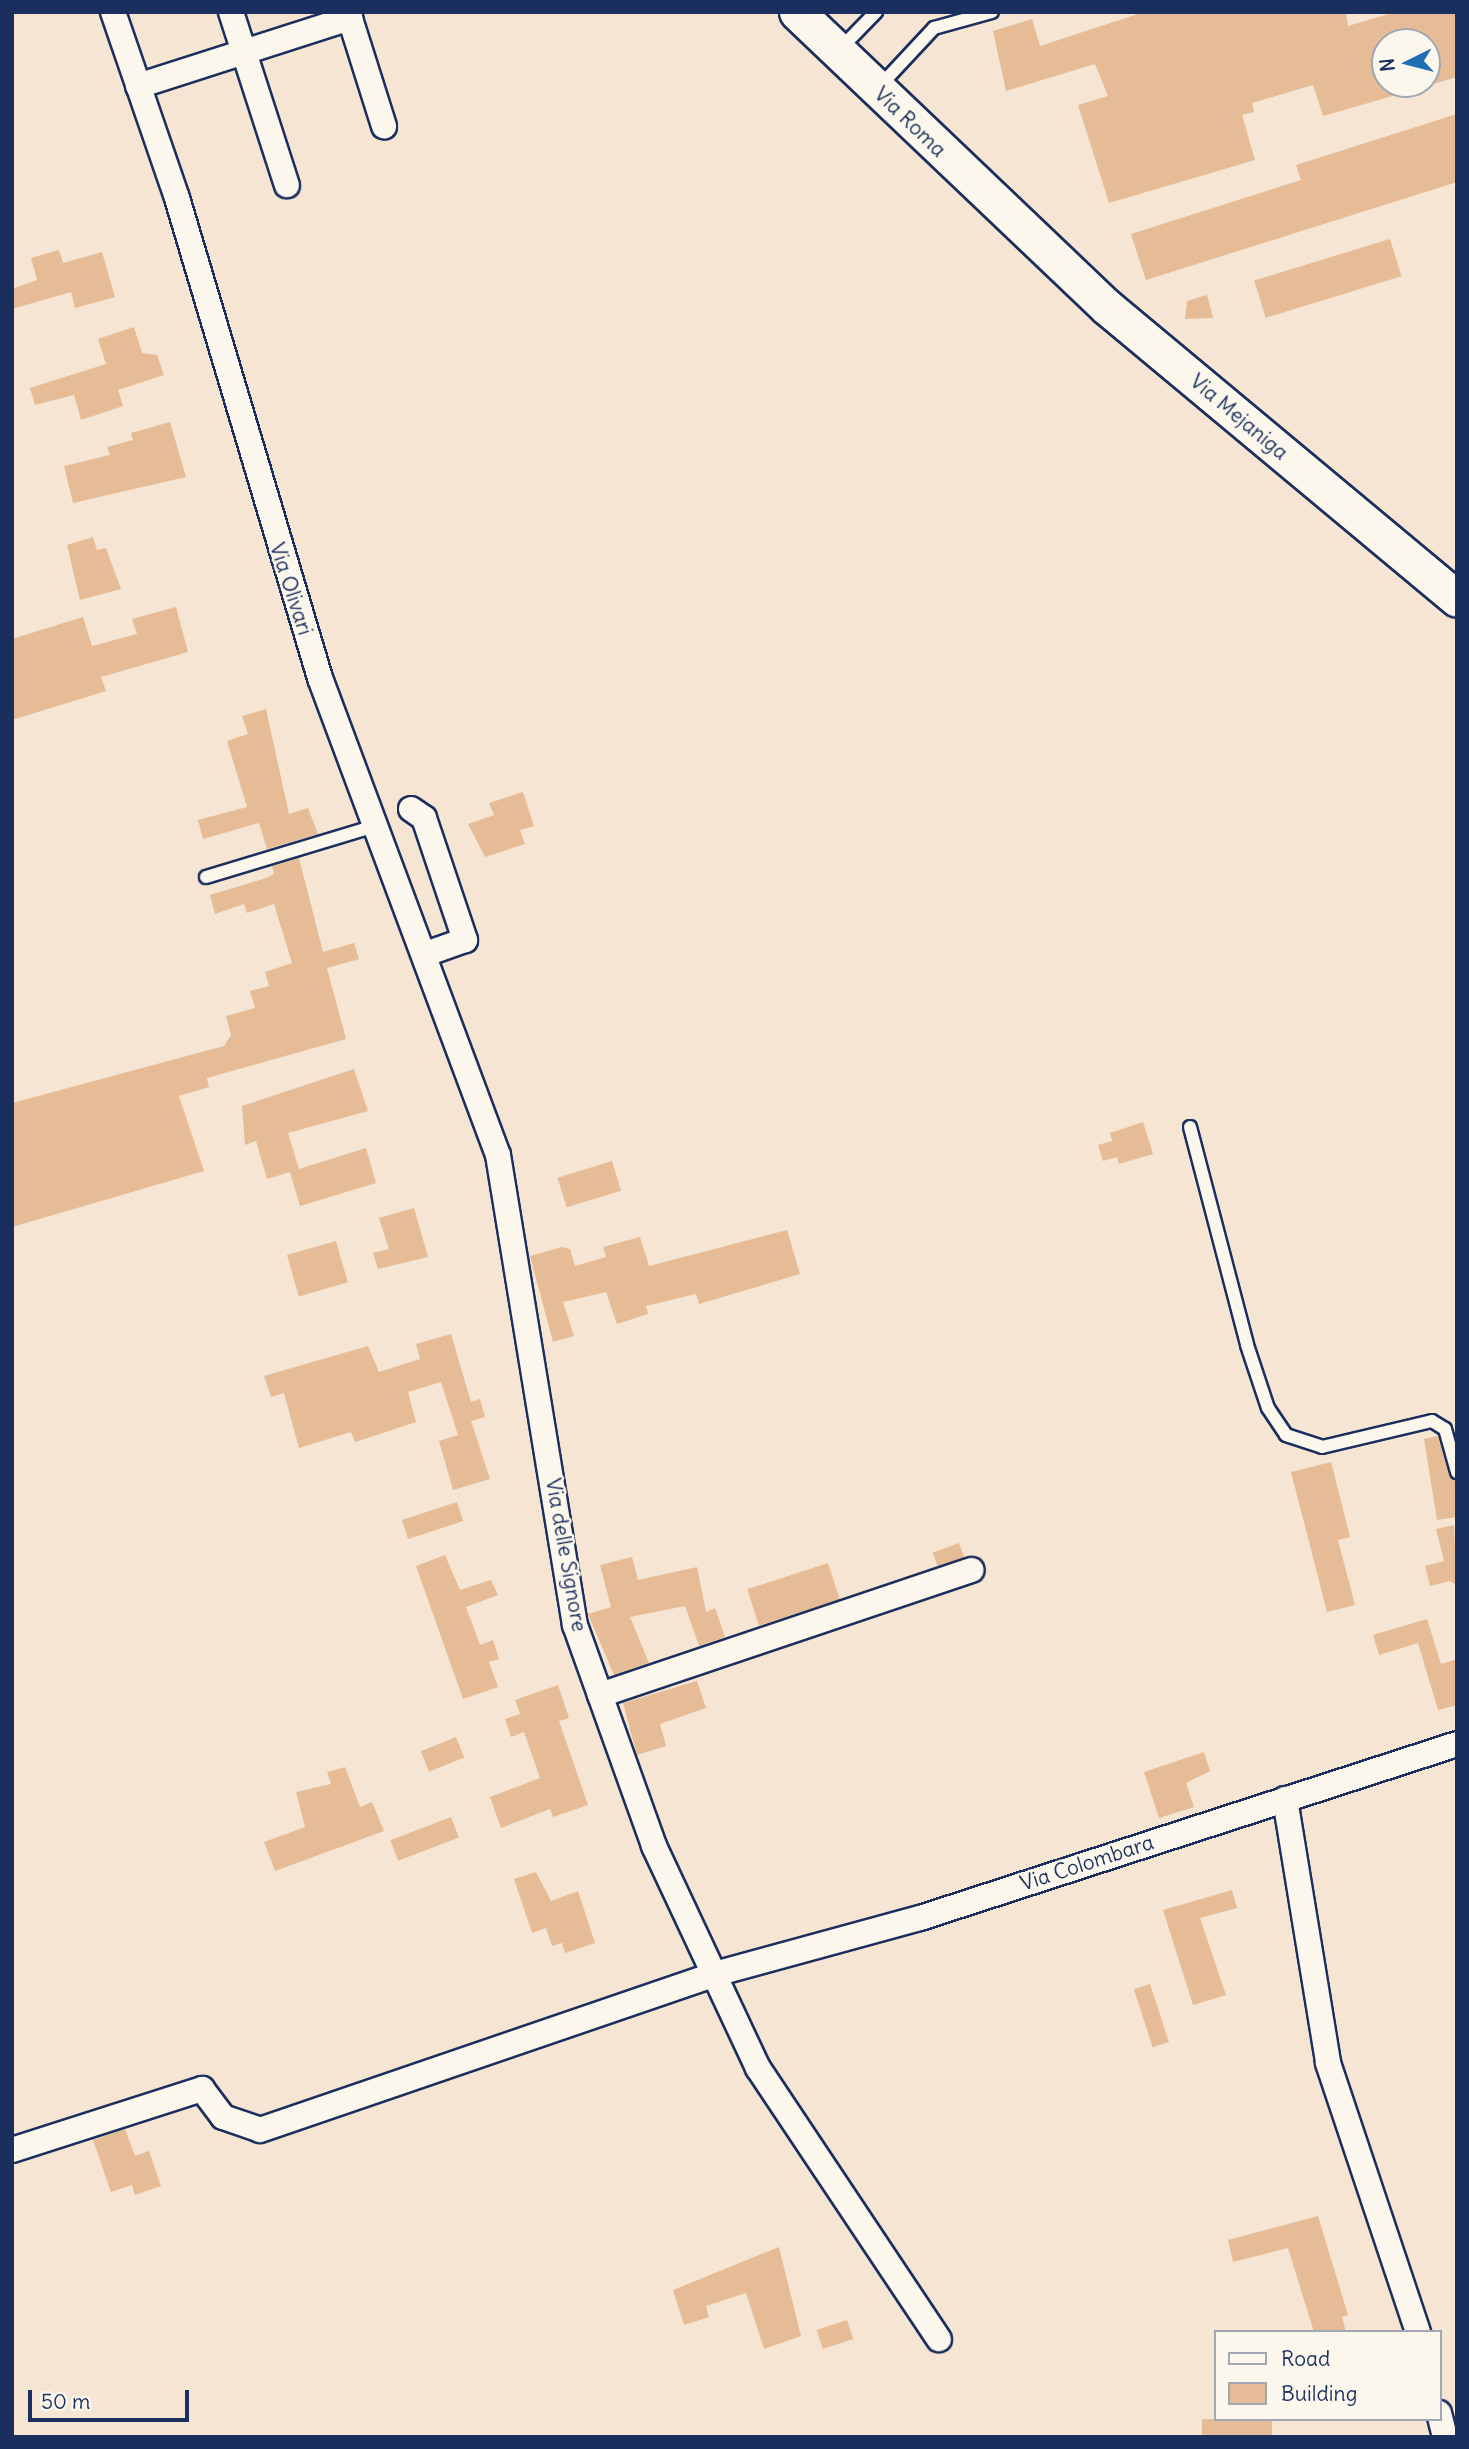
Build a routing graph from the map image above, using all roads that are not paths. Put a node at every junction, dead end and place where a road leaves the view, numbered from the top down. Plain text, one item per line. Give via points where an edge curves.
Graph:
1 (113, 12) edge
2 (230, 12) edge
3 (797, 12) edge
4 (876, 12) edge
5 (992, 12) edge
6 (349, 15) edge
7 (243, 52) junction
8 (837, 52) junction
9 (138, 86) junction
10 (876, 90) junction
11 (384, 126) dead end
12 (287, 185) dead end
13 (1024, 230) joint
14 (1457, 599) edge
15 (411, 809) dead end
16 (378, 824) junction
17 (206, 877) dead end
18 (426, 954) junction
19 (1190, 1128) dead end
20 (498, 1155) joint
21 (1457, 1472) edge
22 (972, 1570) dead end
23 (600, 1695) junction
24 (1457, 1744) edge
25 (1285, 1799) junction
26 (715, 1974) junction
27 (12, 2150) edge
28 (1417, 2330) edge
29 (939, 2339) dead end

1 - 9 street, Via Olivari
2 - 7 street
3 - 8 main road, Via Roma
4 - 8 lane
5 - 10 lane via 934,28
6 - 7 street
6 - 11 street
7 - 9 street
7 - 12 street
8 - 10 main road, Via Roma
9 - 16 street, Via Olivari via 320,678
10 - 13 main road, Via Roma
13 - 14 main road, Via Mejaniga via 1108,308
15 - 18 street via 424,818 466,940
16 - 17 lane
16 - 18 street, Via Olivari
18 - 20 street, Via Olivari
19 - 21 lane via 1247,1345 1268,1408 1286,1435 1322,1447 1432,1421 1445,1429
20 - 23 street, Via delle Signore via 575,1625
22 - 23 street
23 - 26 street, Via delle Signore via 653,1846
24 - 25 street, Via Colombara
25 - 26 street, Via Colombara via 920,1918
25 - 28 street via 1328,2063
26 - 27 street, Via Colombara via 260,2130 223,2118 202,2088
26 - 29 street, Via delle Signore via 758,2068

